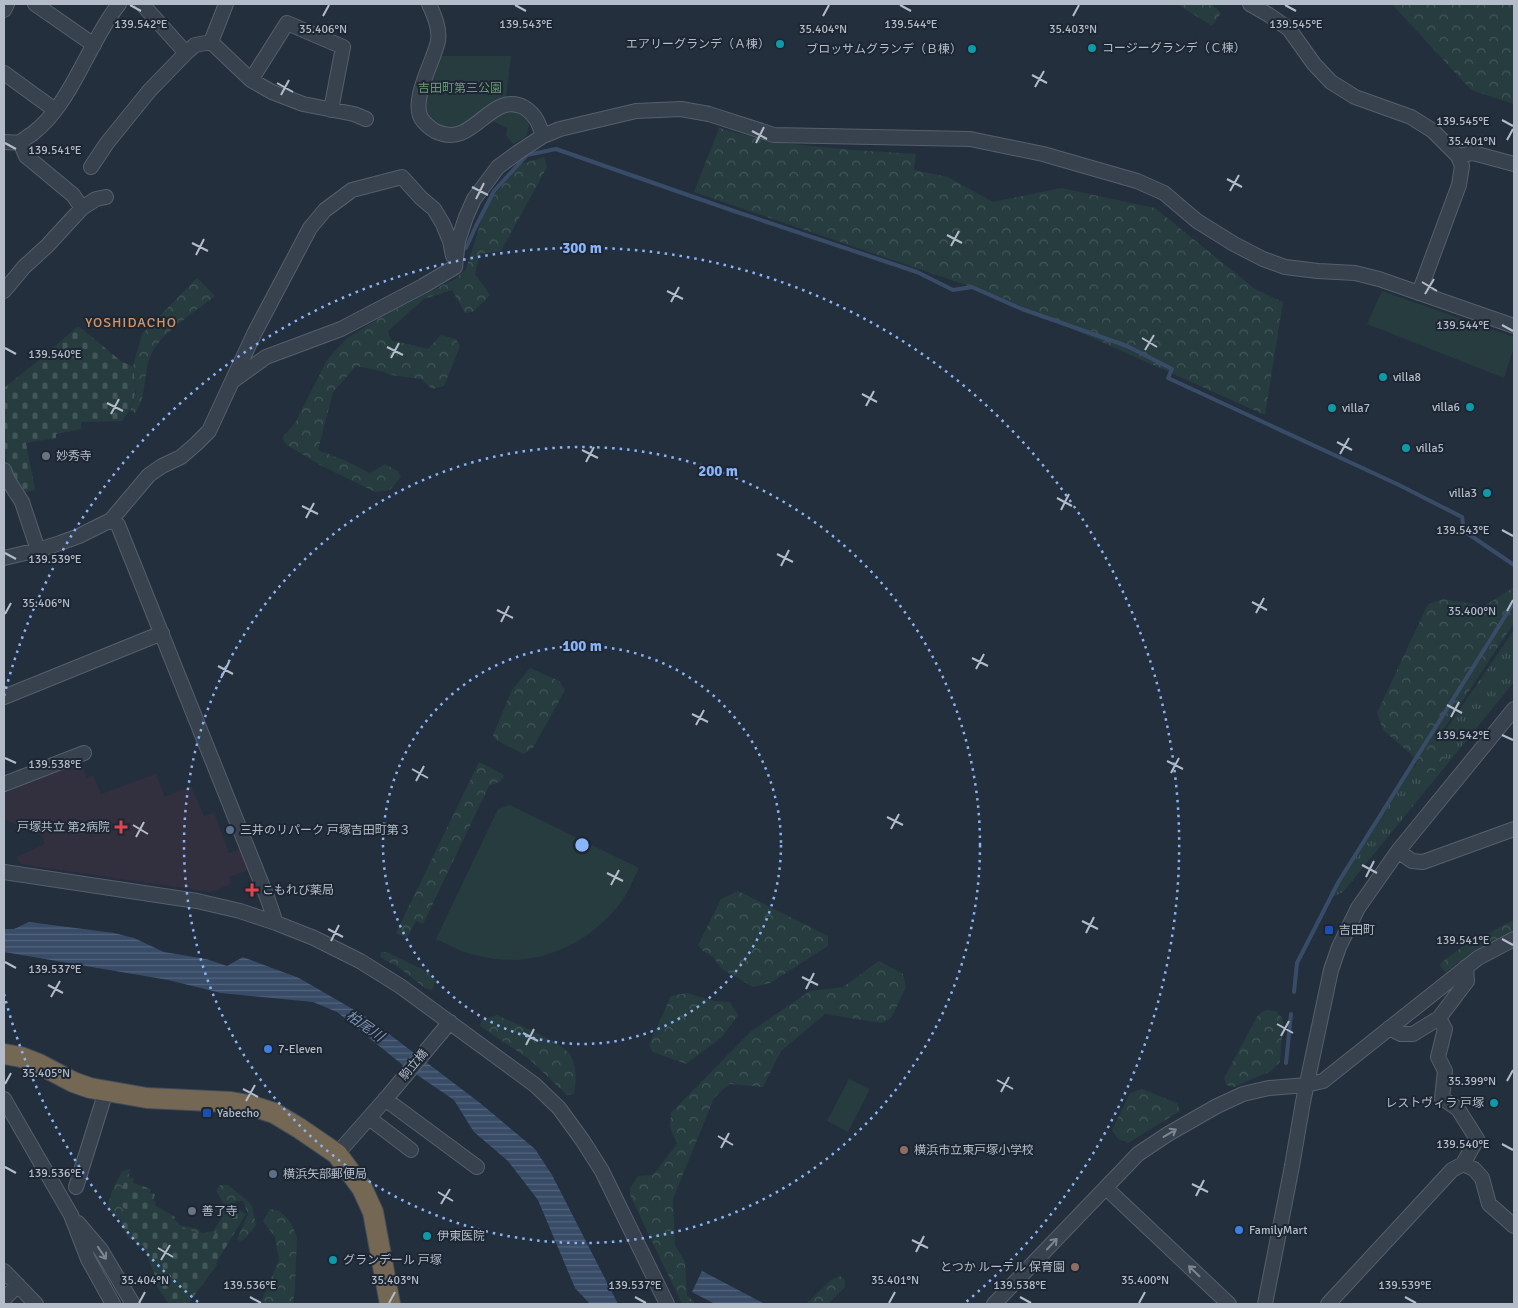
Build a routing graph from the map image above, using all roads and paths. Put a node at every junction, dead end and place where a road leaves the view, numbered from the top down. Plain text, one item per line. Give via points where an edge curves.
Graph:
1 (8, 4) edge
2 (35, 4) edge
3 (118, 4) edge
4 (142, 4) edge
5 (226, 4) edge
6 (429, 4) edge
7 (1250, 4) edge
8 (4, 10) edge
9 (210, 42) junction
10 (94, 45) junction
11 (186, 53) junction
12 (4, 73) edge
13 (251, 80) junction
14 (55, 110) junction
15 (331, 110) junction
16 (366, 119) dead end
17 (543, 136) junction
18 (4, 142) edge
19 (20, 142) junction
20 (1458, 156) junction
21 (1514, 164) edge
22 (90, 166) dead end
23 (106, 197) dead end
24 (82, 208) junction
25 (455, 267) junction
26 (4, 291) edge
27 (1419, 294) junction
28 (1514, 326) edge
29 (232, 381) junction
30 (4, 470) edge
31 (111, 520) junction
32 (38, 550) junction
33 (4, 558) edge
34 (162, 633) junction
35 (4, 697) edge
36 (1514, 709) edge
37 (84, 753) dead end
38 (4, 784) edge
39 (1514, 830) edge
40 (1398, 851) junction
41 (4, 872) edge
42 (276, 923) junction
43 (1514, 939) edge
44 (1466, 967) junction
45 (1439, 1018) junction
46 (450, 1022) junction
47 (1389, 1028) junction
48 (4, 1054) edge
49 (1306, 1085) junction
50 (106, 1091) junction
51 (387, 1097) junction
52 (4, 1099) edge
53 (369, 1118) junction
54 (411, 1150) dead end
55 (337, 1154) junction
56 (1464, 1164) junction
57 (477, 1167) dead end
58 (76, 1187) dead end
59 (1106, 1188) junction
60 (71, 1215) junction
61 (1514, 1226) edge
62 (4, 1271) edge
63 (18, 1285) junction
64 (4, 1299) edge
65 (36, 1304) edge
66 (113, 1304) edge
67 (133, 1304) edge
68 (390, 1304) edge
69 (667, 1304) edge
70 (994, 1304) edge
71 (1229, 1304) edge
72 (1265, 1304) edge
73 (1328, 1304) edge

1 - 8 street
2 - 10 street
3 - 10 street
4 - 11 street
5 - 9 street
6 - 17 street via 438,30 438,41 420,94 421,117 428,126 438,133 462,133 497,108 508,104 520,105 539,122
7 - 20 street via 1289,29 1331,82 1355,97 1411,117 1433,131
9 - 11 street via 195,45
9 - 13 street
10 - 14 street
11 - 22 street via 143,97
12 - 14 street
13 - 15 street via 303,104
13 - 15 street via 286,23 343,46
14 - 19 street
15 - 16 street
17 - 25 street via 498,167 474,199 458,241
17 - 27 street via 636,111 681,109 709,114 774,135 989,142 1137,181 1164,193 1197,221 1234,244 1285,267 1355,273 1379,278
18 - 19 street
19 - 24 street via 26,156 73,195
20 - 21 street via 1473,154
20 - 27 street via 1462,166 1459,185
23 - 24 street
24 - 26 street
25 - 29 street via 341,329 266,357
25 - 29 street via 444,224 402,176 352,190 325,210 310,228
27 - 28 street
29 - 31 street via 209,431 181,457 149,475
30 - 32 street via 22,502
31 - 32 street via 80,536
31 - 34 street via 118,525
32 - 33 street
34 - 35 street
34 - 42 street
36 - 40 street
37 - 38 street
39 - 40 street via 1423,862 1412,861
40 - 49 street via 1358,908 1339,947
41 - 42 street via 197,901
42 - 46 street via 360,960
43 - 44 street
44 - 45 street via 1467,981
44 - 47 street
45 - 47 street via 1413,1034 1402,1034
45 - 56 street via 1445,1028 1438,1057 1445,1071 1442,1098 1458,1109 1476,1140
46 - 51 street, 駒立橋
46 - 69 street via 559,1108 602,1171
47 - 49 street via 1323,1081
48 - 50 highway via 21,1057 73,1082
59 -> 49 street via 1138,1154 1217,1106 1244,1094 1269,1088
49 - 72 street
50 - 55 highway via 147,1098 248,1105 274,1113
50 - 58 street
51 - 53 street, 駒立橋
51 - 57 street
52 - 60 street
53 - 54 street
53 - 55 street, 駒立橋
55 - 68 highway via 362,1188 373,1212
56 - 61 street via 1482,1178 1490,1204
56 - 73 street via 1452,1170
70 -> 59 street
71 -> 59 street
60 - 66 street via 88,1259
60 -> 67 street via 101,1250
62 - 63 street
63 - 64 street
63 - 65 street

